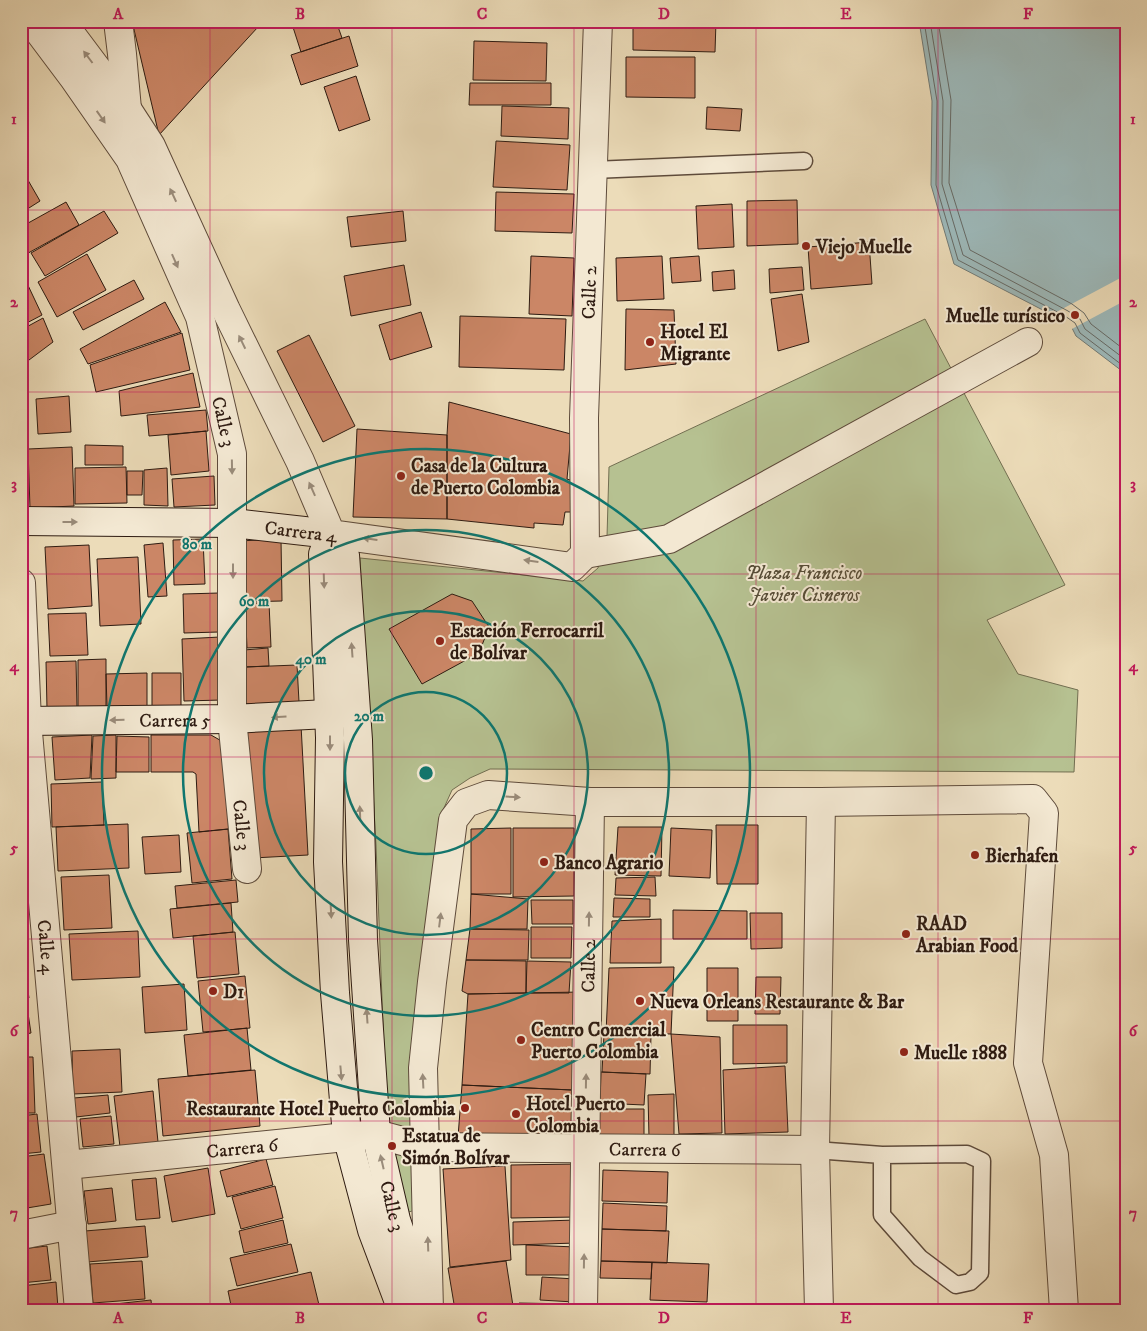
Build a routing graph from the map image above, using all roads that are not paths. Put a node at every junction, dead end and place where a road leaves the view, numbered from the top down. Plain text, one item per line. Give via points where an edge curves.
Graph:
1 (31, 21) edge
2 (61, 21) edge
3 (118, 21) edge
4 (598, 21) edge
5 (127, 110) junction
6 (140, 152) junction
7 (804, 161) dead end
8 (593, 170) junction
9 (226, 310) junction
10 (200, 317) junction
11 (1028, 342) dead end
12 (21, 521) edge
13 (233, 523) junction
14 (331, 534) junction
15 (581, 558) junction
16 (21, 583) edge
17 (328, 714) junction
18 (232, 719) junction
19 (24, 721) edge
20 (590, 802) junction
21 (821, 802) junction
22 (247, 869) dead end
23 (376, 1134) junction
24 (347, 1136) junction
25 (425, 1147) junction
26 (586, 1148) junction
27 (815, 1150) junction
28 (882, 1155) junction
29 (67, 1165) junction
30 (72, 1225) junction
31 (21, 1235) edge
32 (79, 1310) edge
33 (402, 1310) edge
34 (426, 1310) edge
35 (430, 1310) edge
36 (583, 1310) edge
37 (819, 1310) edge
38 (1064, 1310) edge

1 -> 6 street, Calle 3 via 73,77
5 -> 2 street, Calle 3
3 - 5 street
4 - 8 street, Calle 2
5 - 6 street, Calle 3
9 -> 6 street, Calle 3
6 -> 10 street, Calle 3
7 - 8 lane
8 - 15 street, Calle 2
9 - 10 street
14 -> 9 street, Calle 3 via 300,461
10 -> 13 street, Calle 3 via 232,454
11 - 15 street, Carrera 4 via 669,539
12 -> 13 street, Carrera 4
13 - 14 street, Carrera 4
13 -> 18 street, Calle 3
15 -> 14 street, Carrera 4 via 572,567
14 -> 17 street, Calle 3 via 323,554
23 -> 14 street, Calle 3 via 366,998 358,740 345,555
16 - 19 street, Calle 4
17 -> 18 street, Carrera 5
17 -> 24 street, Calle 3 via 328,862
18 -> 19 street, Carrera 5
18 - 22 street, Calle 3
19 - 29 street, Calle 4
20 - 21 street
25 -> 20 street via 423,1068 453,820 466,802 488,795
26 -> 20 street, Calle 2
21 - 27 street
21 - 38 street via 1033,799 1044,813 1028,1063 1054,1155
23 - 24 street, Carrera 6
23 - 25 street, Carrera 6
34 -> 23 street, Calle 3 via 396,1220
24 - 29 street, Carrera 6
24 - 33 street, Calle 3 via 372,1230
25 - 26 street, Carrera 6
35 -> 25 street
26 - 27 street, Carrera 6
36 -> 26 street, Calle 2
27 - 28 lane, Carrera 6
27 - 37 street
28 - 28 lane, Carrera 6 via 967,1154 982,1161 980,1273 970,1282 956,1285 920,1258 882,1215
29 - 30 street, Calle 4
30 - 31 street
30 - 32 street, Calle 4

